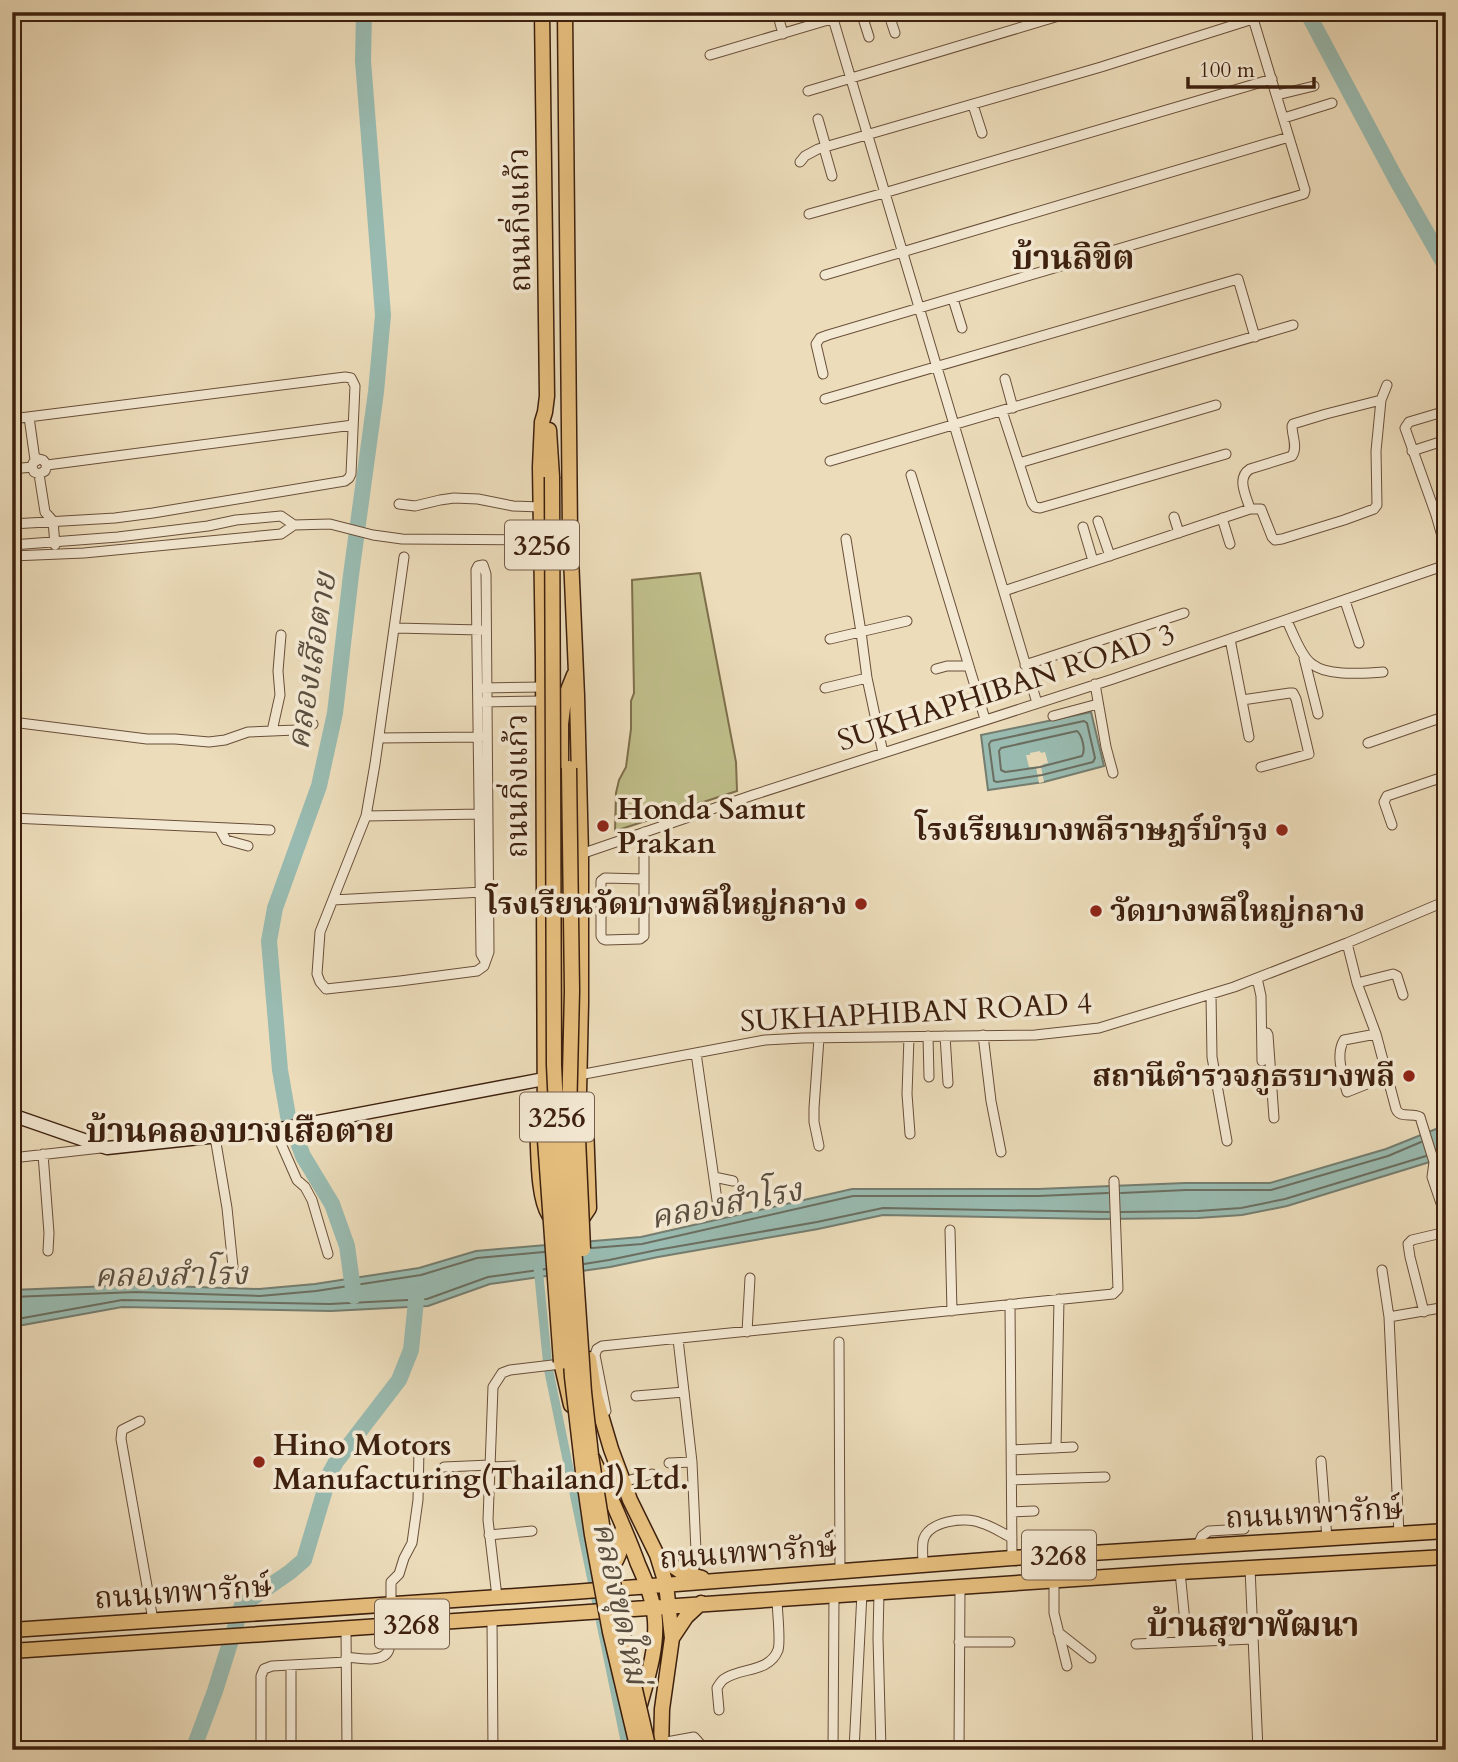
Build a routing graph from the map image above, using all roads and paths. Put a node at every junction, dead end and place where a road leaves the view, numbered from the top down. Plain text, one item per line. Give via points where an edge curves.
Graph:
1 (542, 12) edge
2 (565, 12) edge
3 (777, 12) edge
4 (855, 12) edge
5 (861, 12) edge
6 (888, 12) edge
7 (1072, 12) edge
8 (832, 16) edge
9 (1252, 16) edge
10 (895, 33) dead end
11 (783, 34) junction
12 (869, 37) dead end
13 (710, 55) dead end
14 (850, 78) junction
15 (1272, 79) junction
16 (1314, 86) dead end
17 (808, 91) dead end
18 (1277, 96) junction
19 (1332, 103) dead end
20 (973, 105) junction
21 (1284, 118) junction
22 (818, 119) dead end
23 (982, 134) dead end
24 (867, 136) junction
25 (1289, 137) junction
26 (825, 148) junction
27 (800, 162) dead end
28 (832, 176) dead end
29 (884, 194) junction
30 (809, 214) dead end
31 (902, 252) junction
32 (825, 275) dead end
33 (953, 299) junction
34 (919, 309) junction
35 (1293, 325) dead end
36 (962, 328) dead end
37 (1255, 337) junction
38 (936, 365) junction
39 (823, 374) dead end
40 (1446, 377) edge
41 (1004, 379) dead end
42 (1387, 385) dead end
43 (1446, 394) edge
44 (825, 399) dead end
45 (1381, 400) junction
46 (546, 405) junction
47 (1216, 405) dead end
48 (1013, 408) junction
49 (1002, 411) junction
50 (1446, 411) edge
51 (29, 417) junction
52 (12, 419) edge
53 (954, 424) junction
54 (353, 425) junction
55 (1446, 440) edge
56 (1412, 451) junction
57 (1226, 454) dead end
58 (830, 461) dead end
59 (1018, 463) junction
60 (36, 467) junction
61 (12, 469) edge
62 (911, 475) dead end
63 (399, 504) dead end
64 (541, 506) junction
65 (1250, 509) junction
66 (45, 512) junction
67 (1441, 513) edge
68 (1174, 517) dead end
69 (1222, 518) junction
70 (53, 521) junction
71 (1098, 521) dead end
72 (39, 522) junction
73 (225, 523) junction
74 (12, 524) edge
75 (294, 525) junction
76 (1083, 527) dead end
77 (1179, 533) junction
78 (226, 539) junction
79 (846, 539) dead end
80 (542, 540) junction
81 (55, 542) junction
82 (40, 543) junction
83 (1230, 544) dead end
84 (12, 545) edge
85 (1446, 550) edge
86 (41, 554) junction
87 (55, 554) junction
88 (12, 556) edge
89 (1110, 556) junction
90 (404, 557) dead end
91 (1093, 561) junction
92 (1446, 565) edge
93 (1004, 591) junction
94 (1345, 601) junction
95 (1184, 613) dead end
96 (908, 621) dead end
97 (1287, 621) junction
98 (395, 628) junction
99 (482, 630) junction
100 (861, 632) junction
101 (281, 635) dead end
102 (830, 639) dead end
103 (1230, 639) junction
104 (1359, 643) dead end
105 (1303, 653) junction
106 (968, 666) junction
107 (1025, 666) junction
108 (936, 668) dead end
109 (576, 672) junction
110 (1383, 672) dead end
111 (867, 678) junction
112 (1095, 684) junction
113 (482, 688) junction
114 (505, 688) junction
115 (825, 688) dead end
116 (568, 691) junction
117 (543, 694) junction
118 (1242, 700) junction
119 (505, 701) junction
120 (482, 702) junction
121 (1037, 703) junction
122 (1098, 704) junction
123 (1318, 714) dead end
124 (1053, 716) dead end
125 (1446, 716) edge
126 (985, 719) junction
127 (12, 722) edge
128 (313, 724) dead end
129 (272, 731) junction
130 (482, 737) junction
131 (1249, 737) dead end
132 (379, 738) junction
133 (1368, 743) dead end
134 (883, 753) junction
135 (1261, 767) dead end
136 (1113, 773) dead end
137 (1446, 776) edge
138 (483, 814) junction
139 (366, 816) junction
140 (12, 818) edge
141 (1392, 824) dead end
142 (220, 829) junction
143 (270, 830) dead end
144 (644, 832) junction
145 (247, 846) dead end
146 (581, 854) junction
147 (644, 879) junction
148 (484, 892) junction
149 (333, 900) junction
150 (1446, 901) edge
151 (1347, 943) junction
152 (1258, 978) junction
153 (1357, 983) junction
154 (1210, 995) junction
155 (1403, 995) dead end
156 (1262, 1033) junction
157 (1376, 1034) junction
158 (983, 1035) junction
159 (928, 1036) junction
160 (945, 1036) junction
161 (909, 1037) junction
162 (819, 1038) junction
163 (696, 1053) junction
164 (1262, 1061) dead end
165 (1387, 1076) junction
166 (929, 1077) dead end
167 (544, 1079) junction
168 (579, 1082) junction
169 (948, 1083) dead end
170 (544, 1095) junction
171 (12, 1115) edge
172 (1274, 1118) dead end
173 (279, 1129) junction
174 (578, 1131) junction
175 (910, 1134) dead end
176 (215, 1136) junction
177 (1227, 1141) dead end
178 (819, 1146) dead end
179 (107, 1148) junction
180 (1001, 1152) dead end
181 (43, 1154) junction
182 (12, 1158) edge
183 (714, 1177) junction
184 (733, 1181) dead end
185 (1114, 1181) dead end
186 (718, 1207) dead end
187 (1446, 1218) edge
188 (950, 1230) dead end
189 (1446, 1232) edge
190 (48, 1251) dead end
191 (328, 1254) dead end
192 (233, 1267) dead end
193 (1382, 1270) dead end
194 (750, 1278) dead end
195 (1059, 1299) junction
196 (1010, 1304) junction
197 (1446, 1307) edge
198 (952, 1311) junction
199 (1424, 1312) junction
200 (1389, 1317) junction
201 (747, 1332) junction
202 (678, 1339) junction
203 (839, 1342) dead end
204 (558, 1364) junction
205 (684, 1392) junction
206 (636, 1396) dead end
207 (140, 1422) dead end
208 (604, 1430) junction
209 (1073, 1447) dead end
210 (419, 1448) dead end
211 (1056, 1448) junction
212 (1011, 1450) junction
213 (1321, 1461) dead end
214 (692, 1462) junction
215 (669, 1463) dead end
216 (490, 1466) junction
217 (514, 1466) dead end
218 (444, 1467) dead end
219 (652, 1474) dead end
220 (1105, 1477) dead end
221 (1012, 1480) junction
222 (623, 1482) junction
223 (1034, 1511) dead end
224 (1012, 1513) junction
225 (621, 1519) junction
226 (1244, 1529) dead end
227 (532, 1531) dead end
228 (1446, 1531) edge
229 (489, 1535) junction
230 (1399, 1535) junction
231 (1012, 1538) junction
232 (1327, 1539) junction
233 (1197, 1546) junction
234 (657, 1555) junction
235 (1446, 1557) edge
236 (1012, 1558) junction
237 (1416, 1559) junction
238 (923, 1565) junction
239 (1250, 1568) junction
240 (840, 1571) junction
241 (1181, 1572) junction
242 (691, 1576) junction
243 (1054, 1580) junction
244 (720, 1581) junction
245 (666, 1584) junction
246 (641, 1587) junction
247 (960, 1587) junction
248 (573, 1592) junction
249 (879, 1592) junction
250 (862, 1593) junction
251 (834, 1595) junction
252 (497, 1597) junction
253 (777, 1599) junction
254 (701, 1603) junction
255 (391, 1604) junction
256 (669, 1606) junction
257 (653, 1607) junction
258 (635, 1609) junction
259 (492, 1619) junction
260 (153, 1620) junction
261 (388, 1626) junction
262 (346, 1629) junction
263 (12, 1630) edge
264 (1058, 1632) junction
265 (655, 1633) junction
266 (672, 1639) junction
267 (1253, 1639) junction
268 (959, 1642) junction
269 (1010, 1642) dead end
270 (1187, 1642) junction
271 (1136, 1644) dead end
272 (12, 1651) edge
273 (1091, 1658) dead end
274 (346, 1659) junction
275 (291, 1665) junction
276 (1067, 1666) dead end
277 (719, 1710) dead end
278 (657, 1747) edge
279 (261, 1750) edge
280 (291, 1750) edge
281 (347, 1750) edge
282 (493, 1750) edge
283 (636, 1750) edge
284 (703, 1750) edge
285 (833, 1750) edge
286 (854, 1750) edge
287 (881, 1750) edge
288 (959, 1750) edge
289 (1258, 1750) edge

1 - 46 main road, ถนนกิ่งแก้ว / 3256
2 - 109 main road, ถนนกิ่งแก้ว / 3256 via 570,534
3 - 11 street
4 - 8 street
5 - 12 street
6 - 10 street
7 - 14 street
8 - 11 street
8 - 14 street
9 - 15 street
9 - 20 street
11 - 13 street
14 - 17 street
14 - 24 street
15 - 18 street
15 - 29 street
16 - 18 street
18 - 21 street
19 - 21 street
20 - 23 street
20 - 24 street
21 - 25 street
22 - 26 street
24 - 26 street
24 - 29 street
25 - 31 street
25 - 33 street via 1304,194
26 - 27 street
26 - 28 street
29 - 30 street
29 - 31 street
31 - 32 street
31 - 34 street
33 - 34 street
33 - 36 street
34 - 38 street
34 - 39 street via 820,338 816,344
35 - 37 street
37 - 38 street via 1238,279
37 - 48 street
38 - 44 street
38 - 53 street
40 - 43 street
41 - 48 street
42 - 45 street
45 - 65 street via 1293,424 1294,454 1243,475
45 - 65 street via 1374,509 1275,540 1261,509
46 - 64 main road, ถนนกิ่งแก้ว / 3256 via 541,429
46 - 283 main road, 3256, bridge via 552,477 554,1065 561,1214 585,1485
47 - 59 street
48 - 49 street
49 - 53 street
49 - 59 street
50 - 56 street via 1406,424
51 - 52 street
51 - 54 street via 345,377 355,386
51 - 60 street
53 - 58 street
53 - 93 street
54 - 60 street via 47,465 45,471
54 - 70 street via 351,474 345,481 153,513
55 - 56 street
56 - 67 street
57 - 59 street via 1040,508 1032,503
60 - 61 street
60 - 66 street
62 - 106 street
63 - 64 street via 415,506 454,498
64 - 80 main road, ถนนกิ่งแก้ว / 3256
65 - 69 street
66 - 70 street
66 - 72 street
67 - 85 street
68 - 77 street
69 - 77 street
69 - 83 street
70 - 72 street
70 - 81 street
71 - 89 street
72 - 74 street
72 - 82 street
73 - 75 street via 281,516
73 - 78 street
73 - 81 street
75 - 78 street via 281,534
75 - 80 street via 330,524 402,539
76 - 91 street
77 - 89 street
78 - 87 street
79 - 100 street
80 - 117 main road, ถนนกิ่งแก้ว / 3256
81 - 82 street
81 - 87 street
82 - 84 street
82 - 86 street
86 - 87 street
86 - 88 street
89 - 91 street
90 - 98 street
91 - 93 street
92 - 94 street, SUKHAPHIBAN ROAD 3
93 - 107 street
94 - 97 street, SUKHAPHIBAN ROAD 3
94 - 104 street
95 - 107 street
96 - 100 street
97 - 103 street, SUKHAPHIBAN ROAD 3
97 - 105 street
98 - 99 street
98 - 132 street
99 - 99 street via 476,570 483,565 486,574
99 - 113 street
100 - 102 street
100 - 111 street
101 - 129 street via 280,695
103 - 112 street, SUKHAPHIBAN ROAD 3
103 - 118 street
105 - 110 street via 1312,665 1335,672
105 - 123 street
106 - 108 street
106 - 126 street
107 - 121 street
109 - 116 main road, 3256
109 - 146 main road, ถนนกิ่งแก้ว / 3256
111 - 115 street
111 - 134 street
112 - 121 street, SUKHAPHIBAN ROAD 3
112 - 122 street
113 - 114 street
113 - 120 street
114 - 117 street
114 - 119 street
116 - 174 main road, 3256 via 561,724 561,1074
116 - 278 main road, 3256, bridge via 572,990 568,1158 584,1392 604,1537 630,1668
117 - 119 street
117 - 167 main road, ถนนกิ่งแก้ว / 3256
118 - 131 street
118 - 135 street via 1290,693 1296,699 1309,754
119 - 120 street
120 - 130 street
121 - 126 street, SUKHAPHIBAN ROAD 3
122 - 124 street
122 - 136 street
125 - 133 street
126 - 134 street, SUKHAPHIBAN ROAD 3
127 - 129 street via 209,742
128 - 129 street
130 - 132 street
130 - 138 street
132 - 139 street
134 - 144 street, SUKHAPHIBAN ROAD 3
137 - 141 street via 1384,798
138 - 139 street
138 - 148 street
139 - 149 street
140 - 142 street
142 - 143 street
142 - 145 street via 226,840
144 - 146 street, SUKHAPHIBAN ROAD 3
144 - 147 street
146 - 168 main road, ถนนกิ่งแก้ว / 3256
147 - 147 street via 644,936 603,939 601,881
148 - 149 street
148 - 149 street via 484,967 326,989 317,964 320,932
150 - 151 street, SUKHAPHIBAN ROAD 4
151 - 152 street, SUKHAPHIBAN ROAD 4
151 - 153 street
152 - 154 street, SUKHAPHIBAN ROAD 4
152 - 156 street
153 - 155 street via 1393,974
153 - 157 street
154 - 158 street, SUKHAPHIBAN ROAD 4 via 1099,1028
154 - 177 street via 1212,1057
156 - 164 street
156 - 172 street via 1268,1035
157 - 165 street
157 - 165 street via 1344,1040 1340,1047 1347,1092
158 - 160 street, SUKHAPHIBAN ROAD 4
158 - 180 street
159 - 160 street, SUKHAPHIBAN ROAD 4
159 - 161 street, SUKHAPHIBAN ROAD 4
159 - 166 street
160 - 169 street
161 - 162 street, SUKHAPHIBAN ROAD 4
161 - 175 street
162 - 163 street, SUKHAPHIBAN ROAD 4 via 765,1040
162 - 178 street via 814,1122
163 - 168 street, SUKHAPHIBAN ROAD 4
163 - 183 street
165 - 187 street via 1397,1113 1416,1115 1423,1124 1432,1177
167 - 170 main road, ถนนกิ่งแก้ว / 3256
167 - 173 main road
168 - 170 main road via 589,1196 583,1217 554,1219 541,1195 537,1121
168 - 174 main road, ถนนกิ่งแก้ว / 3256
170 - 204 main road, ถนนกิ่งแก้ว / 3256, bridge
171 - 179 main road
173 - 176 main road
173 - 191 street via 297,1180 312,1200
174 - 208 main road, ถนนกิ่งแก้ว / 3256, bridge via 589,1359
176 - 179 main road
176 - 192 street
179 - 181 street
181 - 182 street
181 - 190 street
183 - 184 street
183 - 186 street
185 - 195 street via 1118,1289 1113,1294
188 - 198 street
189 - 199 street via 1408,1244
193 - 200 street
194 - 201 street
195 - 196 street
195 - 211 street
196 - 198 street
196 - 212 street
197 - 199 street
198 - 201 street
199 - 200 street
200 - 230 street
201 - 202 street
202 - 205 street
202 - 208 street via 597,1349
203 - 240 street
204 - 216 street via 502,1373 494,1387
204 - 225 main road, ถนนกิ่งแก้ว / 3256 via 583,1437
205 - 206 street
205 - 214 street
207 - 260 street via 122,1430 121,1439
208 - 222 main road, ถนนกิ่งแก้ว / 3256
209 - 211 street
210 - 255 street via 412,1543 391,1582
211 - 212 street
212 - 221 street
213 - 232 street
214 - 215 street
214 - 242 street via 696,1552
216 - 217 street
216 - 218 street
216 - 229 street
219 - 222 street
220 - 221 street
221 - 224 street
222 - 234 main road, ถนนกิ่งแก้ว / 3256
223 - 224 street
224 - 231 street
225 - 246 main road, ถนนกิ่งแก้ว / 3256
225 - 248 main road via 622,1541 613,1567
226 - 233 street via 1209,1531
227 - 229 street
228 - 230 main road, ถนนเทพารักษ์ / 3268
229 - 252 street
230 - 232 main road, ถนนเทพารักษ์ / 3268
230 - 237 main road
231 - 236 street
231 - 238 street via 968,1519 949,1521 930,1530 923,1540
232 - 233 main road, ถนนเทพารักษ์ / 3268
233 - 236 main road, ถนนเทพารักษ์ / 3268
234 - 242 main road
234 - 245 main road, ถนนกิ่งแก้ว / 3256
235 - 237 main road, ถนนเทพารักษ์ / 3268
236 - 238 main road, ถนนเทพารักษ์ / 3268
237 - 239 main road, ถนนเทพารักษ์ / 3268
238 - 240 main road, ถนนเทพารักษ์ / 3268
239 - 241 main road, ถนนเทพารักษ์ / 3268
239 - 267 street
240 - 244 main road, ถนนเทพารักษ์ / 3268
241 - 243 main road, ถนนเทพารักษ์ / 3268
241 - 270 street
242 - 244 main road
243 - 247 main road, ถนนเทพารักษ์ / 3268
243 - 264 street
244 - 245 main road, ถนนเทพารักษ์ / 3268
245 - 246 main road, ถนนเทพารักษ์ / 3268
245 - 256 main road, 3256
246 - 248 main road, ถนนเทพารักษ์ / 3268, bridge
246 - 257 main road, 3256
247 - 249 main road, ถนนเทพารักษ์ / 3268
247 - 268 street
248 - 252 main road, ถนนเทพารักษ์ / 3268
249 - 250 main road, ถนนเทพารักษ์ / 3268
249 - 287 street
250 - 251 main road, ถนนเทพารักษ์ / 3268
250 - 286 street
251 - 253 main road, ถนนเทพารักษ์ / 3268
251 - 285 street
252 - 255 main road, ถนนเทพารักษ์ / 3268
253 - 254 main road, ถนนเทพารักษ์ / 3268
253 - 277 street via 778,1649 761,1667 725,1679 717,1688
254 - 256 main road, ถนนเทพารักษ์ / 3268
254 - 266 main road
255 - 260 main road, ถนนเทพารักษ์ / 3268
256 - 257 main road, ถนนเทพารักษ์ / 3268
256 - 266 main road, 3256
257 - 258 main road, ถนนเทพารักษ์ / 3268
257 - 265 main road, 3256
258 - 259 main road, ถนนเทพารักษ์ / 3268, bridge
258 - 265 main road
259 - 261 main road, ถนนเทพารักษ์ / 3268
259 - 282 street
260 - 263 main road, ถนนเทพารักษ์ / 3268
261 - 262 main road, ถนนเทพารักษ์ / 3268
261 - 274 street via 386,1656
262 - 272 main road, ถนนเทพารักษ์ / 3268
262 - 274 street
264 - 273 street
264 - 276 street
265 - 283 main road, 3256, bridge via 636,1720
266 - 278 main road, 3256
267 - 270 street
267 - 289 street
268 - 269 street
268 - 288 street
270 - 271 street
274 - 275 street
274 - 281 street
275 - 279 street via 272,1666 261,1676
275 - 280 street
278 - 284 street via 694,1737

